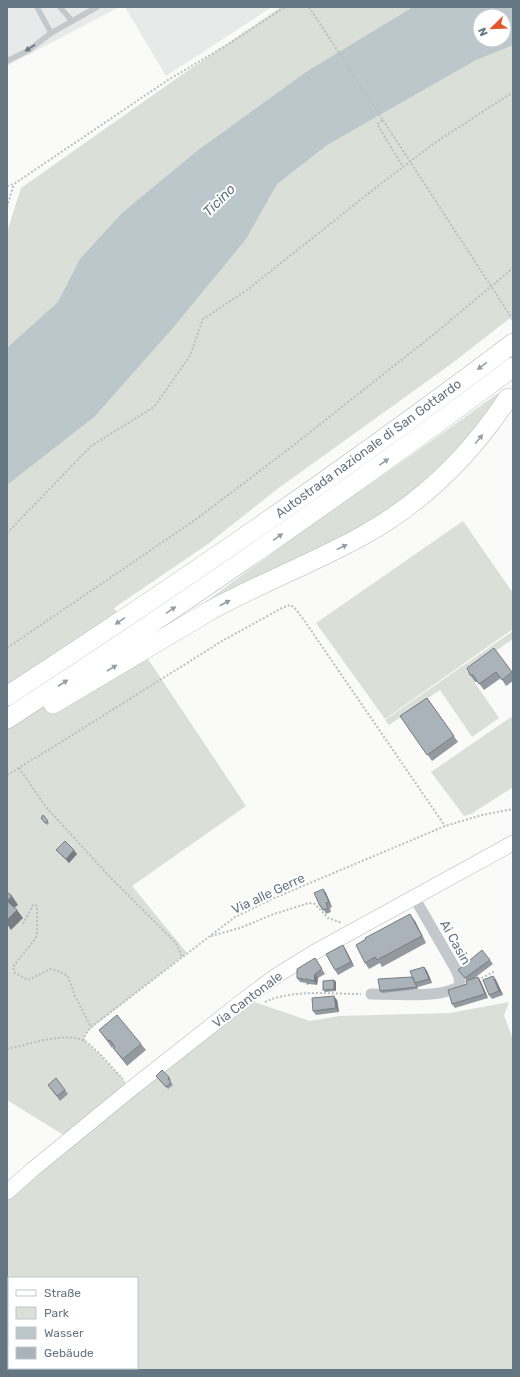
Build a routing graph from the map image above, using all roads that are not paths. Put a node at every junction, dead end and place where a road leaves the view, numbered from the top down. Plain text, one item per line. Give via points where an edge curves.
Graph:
1 (37, 7) edge
2 (60, 7) edge
3 (97, 7) edge
4 (72, 21) junction
5 (50, 33) junction
6 (7, 61) edge
7 (513, 343) edge
8 (513, 367) edge
9 (508, 398) dead end
10 (7, 696) edge
11 (7, 719) edge
12 (7, 732) edge
13 (513, 843) edge
14 (414, 897) junction
15 (371, 994) road end
16 (7, 1192) edge

1 - 5 lane
2 - 4 lane
3 - 4 lane
4 - 5 lane
5 -> 6 lane via 29,50
7 -> 10 highway, Autostrada nazionale di San Gottardo via 222,552
11 -> 8 highway via 271,542
12 -> 9 highway via 211,610 345,545 392,518 453,468 486,430
13 - 14 main road, Via Cantonale
14 - 15 street, Ai Casin via 456,968 460,985 451,990 432,994
14 - 16 main road, Via Cantonale via 276,976 132,1089

